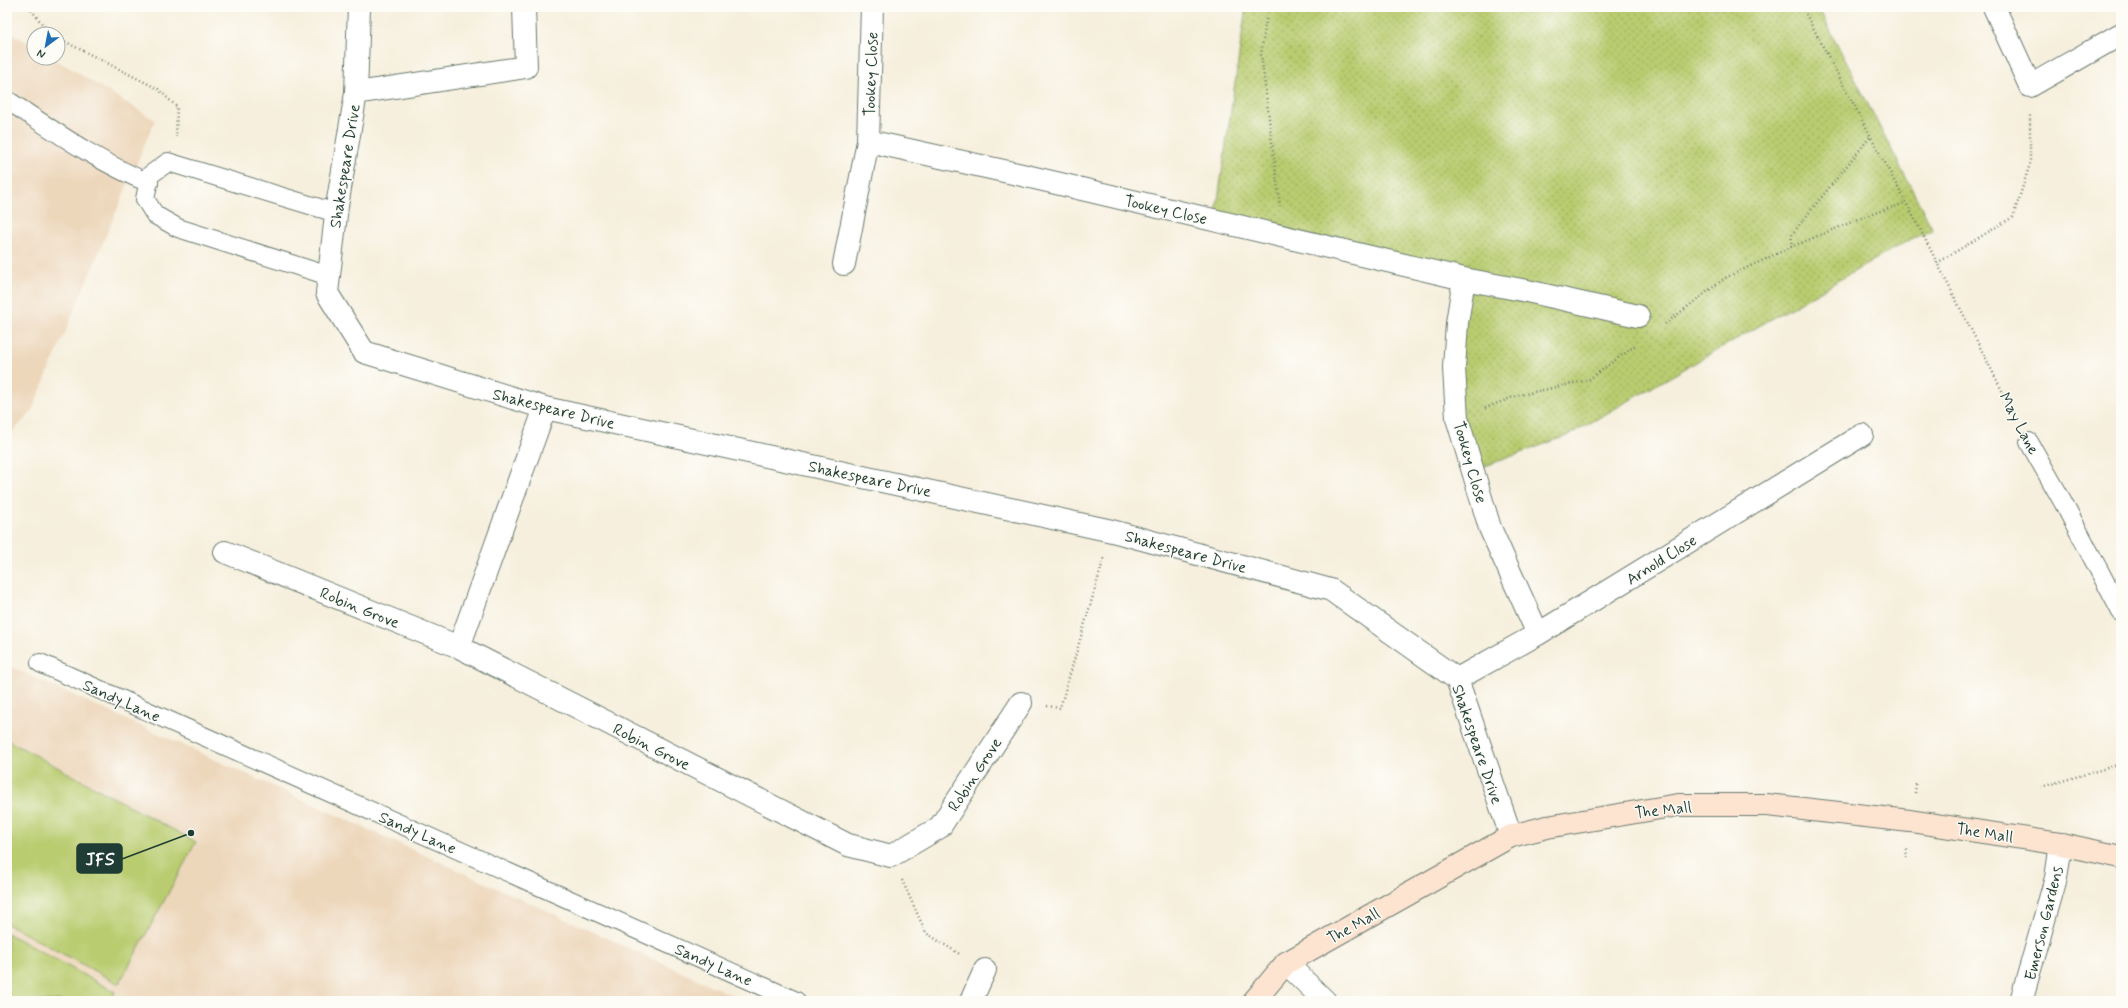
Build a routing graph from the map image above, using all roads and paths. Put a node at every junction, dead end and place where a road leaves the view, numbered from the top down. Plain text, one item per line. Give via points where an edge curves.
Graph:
1 (29, 7) edge
2 (358, 7) edge
3 (524, 7) edge
4 (872, 7) edge
5 (1268, 7) edge
6 (1802, 7) edge
7 (1994, 7) edge
8 (44, 26) edge
9 (2121, 34) edge
10 (66, 42) edge
11 (2030, 86) junction
12 (356, 93) junction
13 (7, 100) edge
14 (1870, 137) junction
15 (868, 141) junction
16 (175, 164) junction
17 (149, 183) junction
18 (1905, 203) junction
19 (336, 213) junction
20 (1283, 237) junction
21 (1791, 247) junction
22 (1937, 263) junction
23 (844, 264) dead end
24 (329, 276) junction
25 (1464, 279) junction
26 (1638, 316) dead end
27 (1658, 329) dead end
28 (1639, 343) dead end
29 (544, 408) junction
30 (1457, 418) junction
31 (1862, 435) dead end
32 (2029, 442) joint
33 (1112, 530) junction
34 (225, 552) dead end
35 (2121, 612) edge
36 (1538, 634) junction
37 (458, 647) junction
38 (40, 664) dead end
39 (1457, 679) junction
40 (1020, 703) joint
41 (2121, 764) edge
42 (1916, 784) dead end
43 (2041, 787) dead end
44 (1914, 798) dead end
45 (1511, 836) junction
46 (2060, 844) junction
47 (891, 856) junction
48 (2121, 857) edge
49 (1286, 963) junction
50 (985, 970) joint
51 (796, 1001) edge
52 (971, 1001) edge
53 (1254, 1001) edge
54 (1325, 1001) edge
55 (2021, 1001) edge

1 - 8 path
2 - 12 street, Shakespeare Drive
3 - 12 street, Shakespeare Drive via 526,67
4 - 15 street, Tookey Close
5 - 20 path via 1261,54 1276,162
6 - 14 path, May Lane
7 - 11 street
9 - 11 street
10 - 16 path via 158,89 177,107
11 - 22 path via 2030,164 2013,217
12 - 19 street, Shakespeare Drive
13 - 17 lane via 123,173
14 - 18 path, May Lane
14 - 21 path via 1792,234
15 - 20 street, Tookey Close
15 - 23 street, Tookey Close
16 - 17 lane via 168,162 150,175
16 - 19 lane
17 - 24 lane via 145,199 155,215 178,228
18 - 21 path
18 - 22 path, May Lane
19 - 24 street, Shakespeare Drive
20 - 25 street, Tookey Close
21 - 27 path via 1724,278
22 - 32 path, May Lane
24 - 29 street, Shakespeare Drive via 327,293 364,352
25 - 26 street, Tookey Close
25 - 30 street, Tookey Close via 1457,323 1454,368
28 - 30 path via 1588,380 1516,396
29 - 33 street, Shakespeare Drive
29 - 37 street
30 - 36 street, Tookey Close via 1490,528
31 - 36 street, Arnold Close
32 - 35 lane, May Lane via 2064,502
33 - 39 street, Shakespeare Drive via 1330,590
33 - 40 path via 1060,708
34 - 37 street, Robin Grove
36 - 39 street, Arnold Close
37 - 47 street, Robin Grove via 848,846
38 - 51 lane, Sandy Lane
39 - 45 street, Shakespeare Drive
40 - 47 street, Robin Grove via 940,827
41 - 43 path
42 - 44 path
45 - 46 street, The Mall via 1678,805 1767,805 1910,821
45 - 49 street, The Mall
46 - 48 street, The Mall
46 - 55 street, Emerson Gardens via 2058,868
47 - 50 path via 926,933
49 - 53 street, The Mall
49 - 54 street
50 - 52 street

